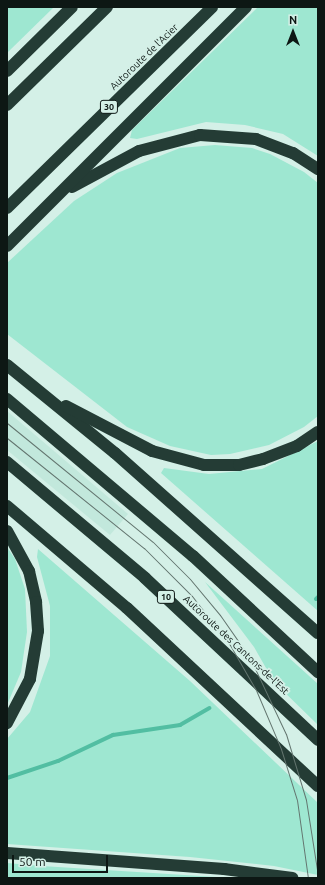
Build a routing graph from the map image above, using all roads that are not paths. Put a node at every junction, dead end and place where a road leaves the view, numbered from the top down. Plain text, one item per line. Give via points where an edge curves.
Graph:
1 (72, 7) edge
2 (107, 7) edge
3 (212, 7) edge
4 (246, 7) edge
5 (7, 71) edge
6 (7, 105) edge
7 (318, 169) edge
8 (64, 191) junction
9 (7, 208) edge
10 (7, 246) edge
11 (7, 365) edge
12 (41, 392) junction
13 (7, 399) edge
14 (318, 432) edge
15 (7, 462) edge
16 (7, 506) edge
17 (7, 531) edge
18 (318, 633) edge
19 (318, 672) edge
20 (7, 723) edge
21 (318, 740) edge
22 (318, 786) edge
23 (7, 853) edge
24 (292, 878) edge

1 - 5 highway
2 - 6 highway
3 - 9 highway, Autoroute de l'Acier / 30
4 - 8 highway via 107,144
7 - 8 highway via 282,148 256,139 200,135 139,151
8 - 10 highway
11 - 12 highway
12 - 14 highway via 152,451 193,464 226,466 263,459 297,446
12 - 18 highway via 241,562
13 - 19 highway via 199,561
15 - 21 highway, Autoroute des Cantons-de-l'Est / 10 via 149,582
16 - 22 highway via 172,648
17 - 20 highway via 29,571 38,626 30,679
23 - 24 highway via 224,869

